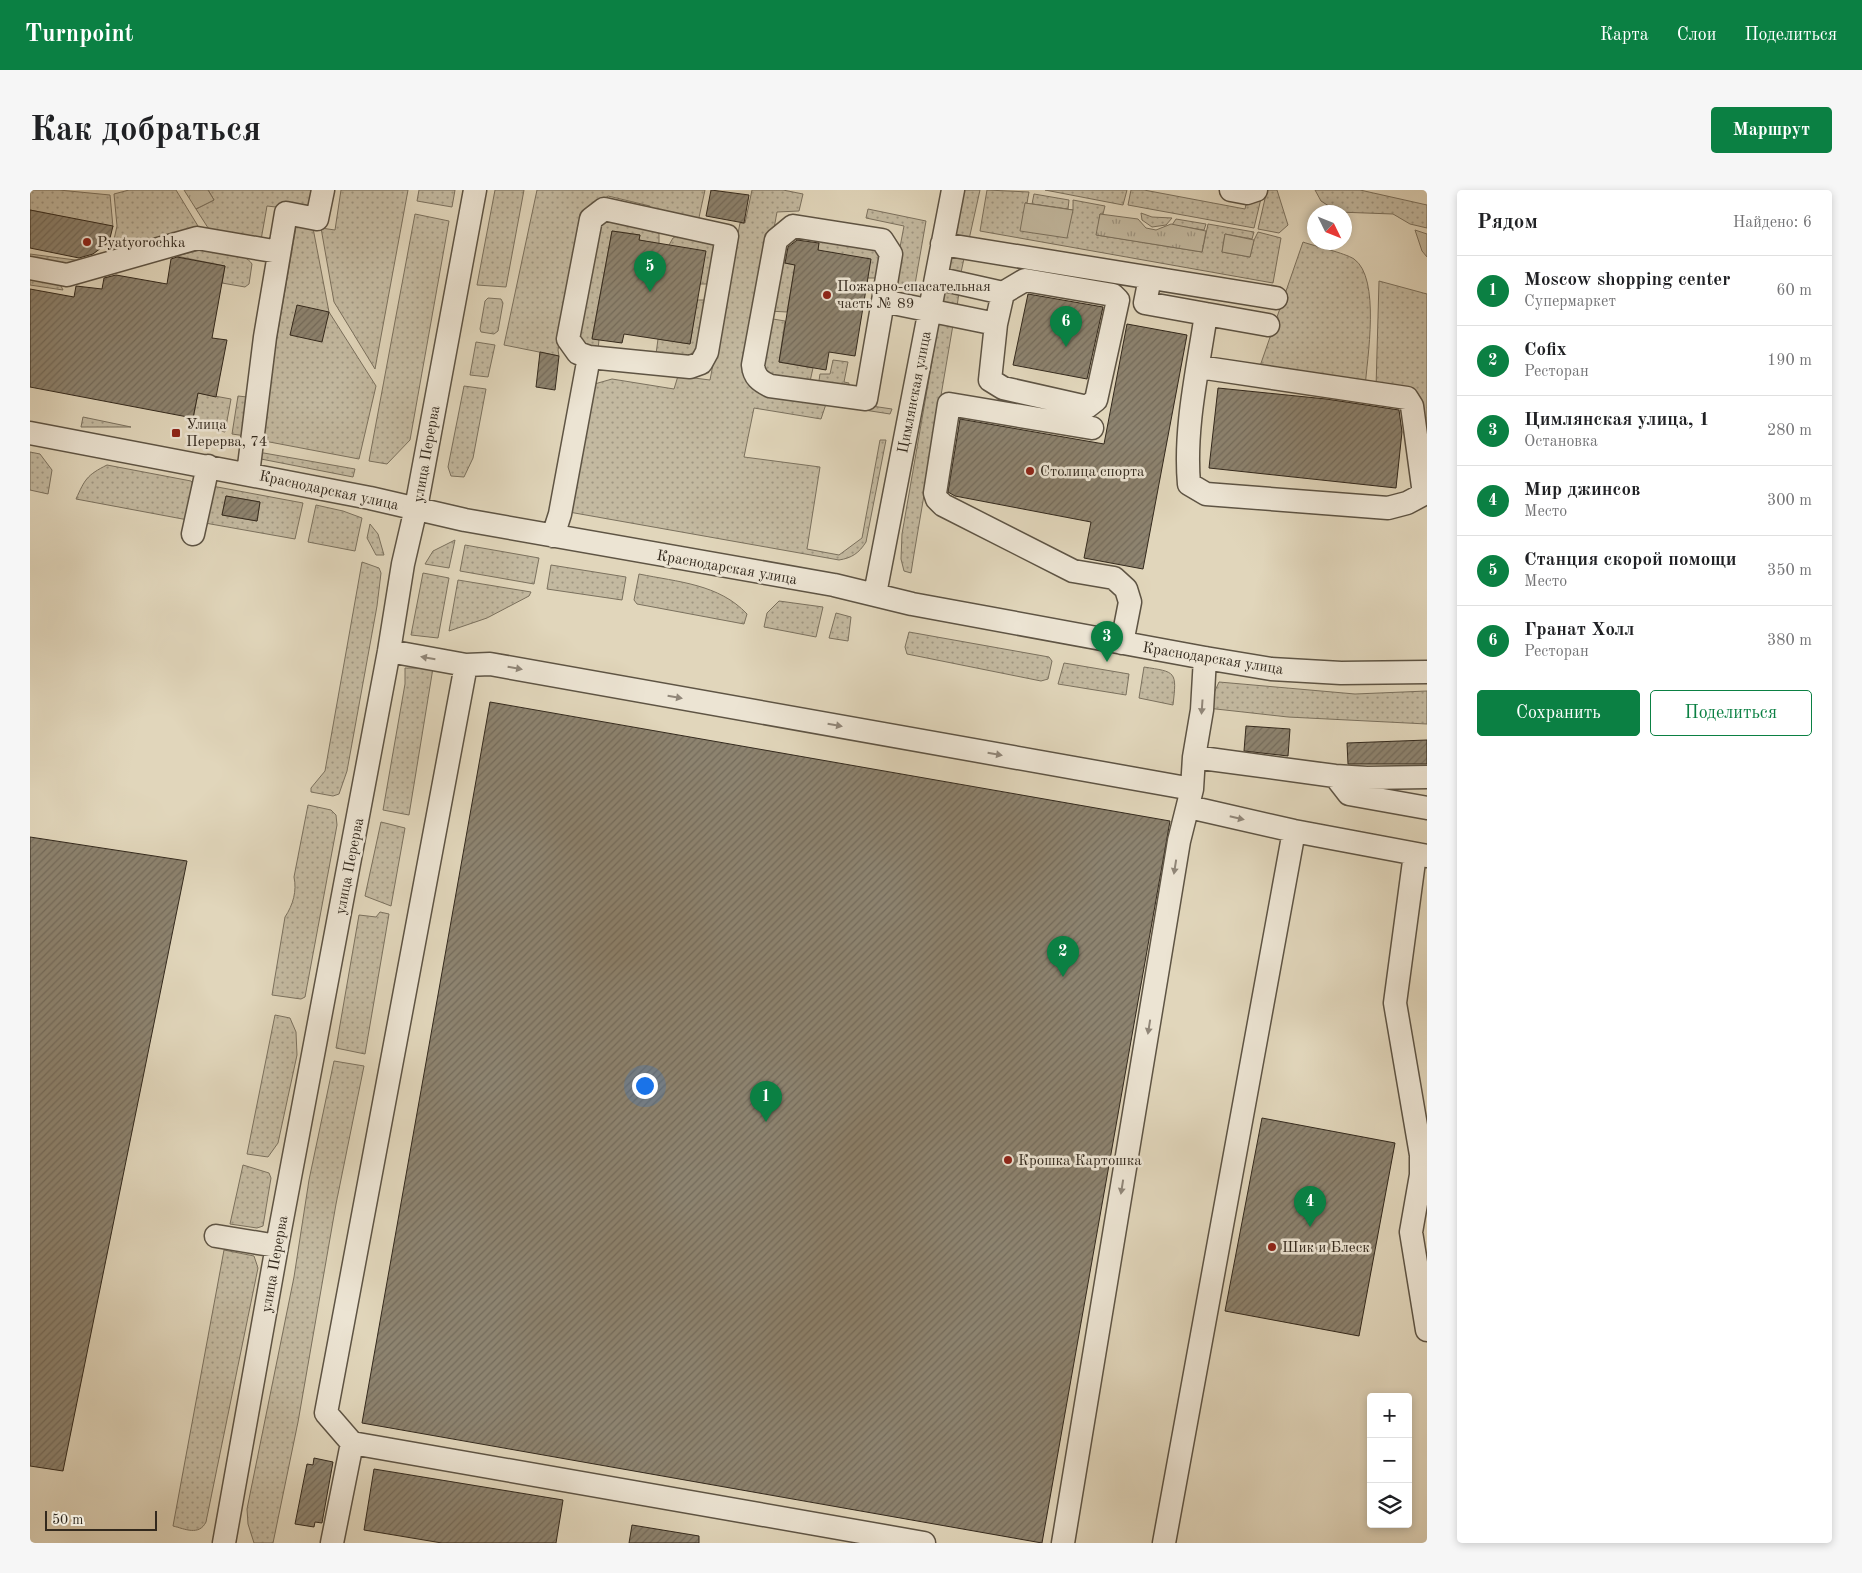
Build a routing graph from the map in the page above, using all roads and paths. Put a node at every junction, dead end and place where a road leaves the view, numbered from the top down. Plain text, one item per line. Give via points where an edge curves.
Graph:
1 (323, 190) edge
2 (475, 190) edge
3 (953, 190) edge
4 (1231, 190) edge
5 (1256, 190) edge
6 (942, 244) junction
7 (279, 252) junction
8 (30, 268) edge
9 (936, 278) junction
10 (1150, 278) junction
11 (1002, 292) junction
12 (1276, 298) dead end
13 (883, 301) junction
14 (930, 310) junction
15 (1206, 314) junction
16 (996, 324) junction
17 (1268, 325) dead end
18 (589, 357) junction
19 (1199, 367) junction
20 (1092, 428) dead end
21 (30, 433) edge
22 (208, 466) junction
23 (248, 474) junction
24 (1425, 494) edge
25 (416, 508) junction
26 (193, 534) dead end
27 (554, 536) junction
28 (875, 594) junction
29 (1122, 643) junction
30 (389, 651) junction
31 (1205, 658) junction
32 (466, 665) junction
33 (1427, 672) edge
34 (1194, 757) junction
35 (1335, 776) junction
36 (1427, 777) edge
37 (1191, 798) junction
38 (1427, 808) edge
39 (1294, 831) junction
40 (1421, 855) edge
41 (216, 1236) dead end
42 (277, 1246) junction
43 (1427, 1330) edge
44 (352, 1443) junction
45 (228, 1540) edge
46 (332, 1543) edge
47 (924, 1543) edge
48 (1063, 1543) edge
49 (1164, 1543) edge

1 - 7 street via 318,219 286,213
2 - 25 street, улица Перерва
3 - 6 street, Цимлянская улица
4 - 5 street via 1247,193
6 - 9 street, Цимлянская улица
6 - 10 street
7 - 8 street via 197,238 67,275
7 - 23 street via 260,368
9 - 11 street
9 - 14 street, Цимлянская улица
10 - 12 street
10 - 15 street via 1139,302
11 - 16 street
11 - 16 street via 1025,280 1112,295 1118,300 1096,400 1087,406 1003,388 990,380
13 - 13 street via 891,254 882,240 793,226 776,240 754,373 770,386 866,399
13 - 14 street
14 - 16 street
14 - 28 street, Цимлянская улица
15 - 17 street
15 - 19 street
18 - 18 street via 690,367 701,363 707,352 727,236 604,209 591,219 568,339 578,353
18 - 27 street
19 - 24 street via 1370,398 1407,398 1412,406
19 - 24 street via 1188,444 1188,473 1189,484 1206,494 1388,508
20 - 29 street via 949,404 935,493 943,505 1073,571 1114,578 1126,590 1130,602
21 - 22 street, Краснодарская улица
22 - 23 street, Краснодарская улица
22 - 26 street
23 - 25 street, Краснодарская улица
25 - 27 street, Краснодарская улица
25 - 30 street, улица Перерва via 402,564
27 - 28 street, Краснодарская улица
28 - 29 street, Краснодарская улица via 912,604
29 - 31 street, Краснодарская улица
32 -> 30 street
30 - 42 street, улица Перерва
31 - 33 street, Краснодарская улица via 1288,670
31 -> 34 street via 1202,710
32 -> 37 street via 490,664
32 - 44 street via 326,1413
34 - 35 street
34 - 37 street
35 - 36 street
35 - 38 street via 1349,794
37 -> 39 street
37 -> 48 street via 1179,841
39 - 40 street
39 - 49 street
40 - 43 street via 1395,1003 1421,1155 1421,1175 1411,1232
41 - 42 street
42 - 45 street, улица Перерва
44 - 46 street
44 - 47 street

